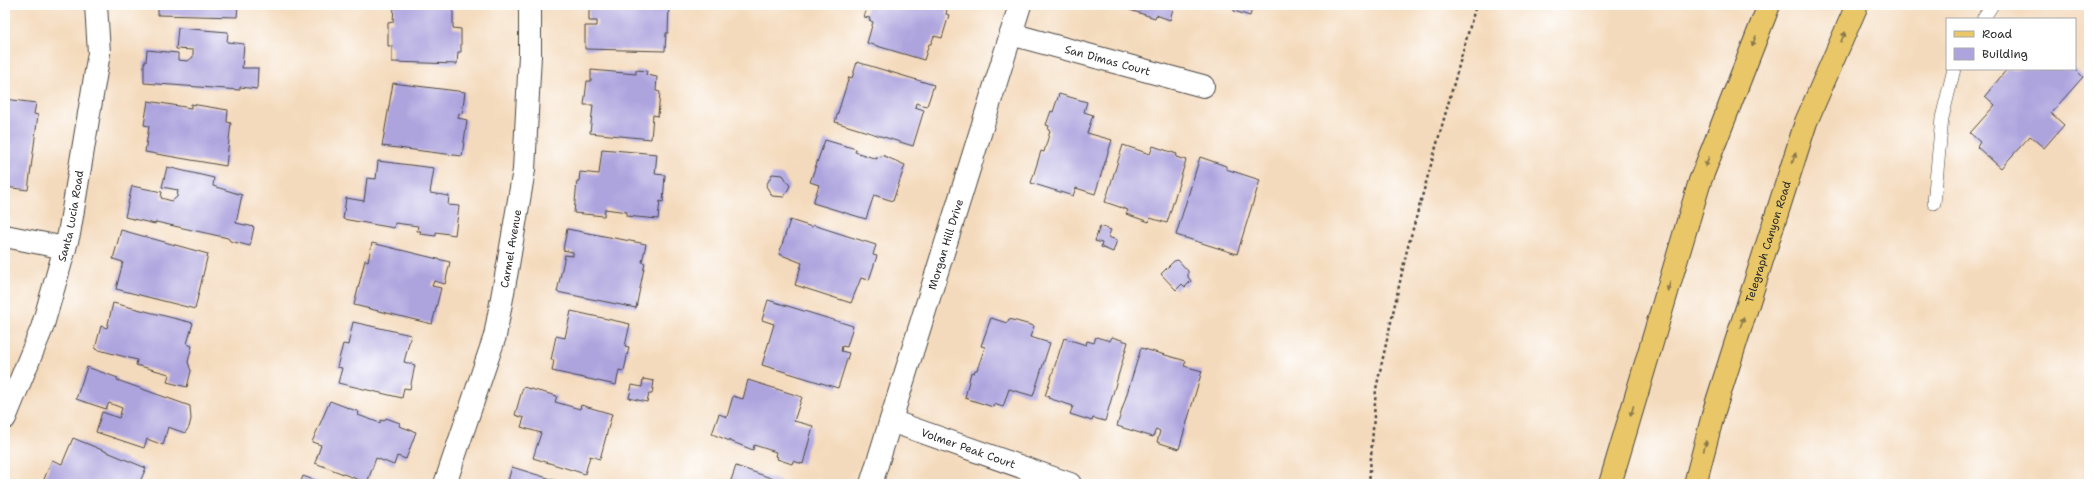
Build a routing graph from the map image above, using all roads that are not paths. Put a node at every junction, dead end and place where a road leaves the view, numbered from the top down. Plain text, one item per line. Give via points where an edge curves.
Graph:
1 (96, 5) edge
2 (530, 5) edge
3 (1020, 5) edge
4 (1769, 5) edge
5 (1857, 5) edge
6 (1992, 5) edge
7 (1984, 18) edge
8 (1012, 34) junction
9 (1954, 70) edge
10 (1203, 86) dead end
11 (1934, 203) dead end
12 (5, 236) edge
13 (65, 248) junction
14 (5, 418) edge
15 (891, 421) junction
16 (445, 484) edge
17 (870, 484) edge
18 (1070, 484) edge
19 (1610, 484) edge
20 (1695, 484) edge

1 - 13 street, Santa Lucia Road via 99,53 70,234
2 - 16 street, Carmel Avenue via 524,170 508,265 495,336
3 - 8 street, Morgan Hill Drive
4 -> 19 main road via 1700,181
20 -> 5 main road, Telegraph Canyon Road via 1714,411 1806,122
6 - 7 lane
8 - 10 street, San Dimas Court
8 - 15 street, Morgan Hill Drive
9 - 11 lane via 1942,118
12 - 13 street
13 - 14 street, Santa Lucia Road via 42,328
15 - 17 street, Morgan Hill Drive
15 - 18 street, Volmer Peak Court

